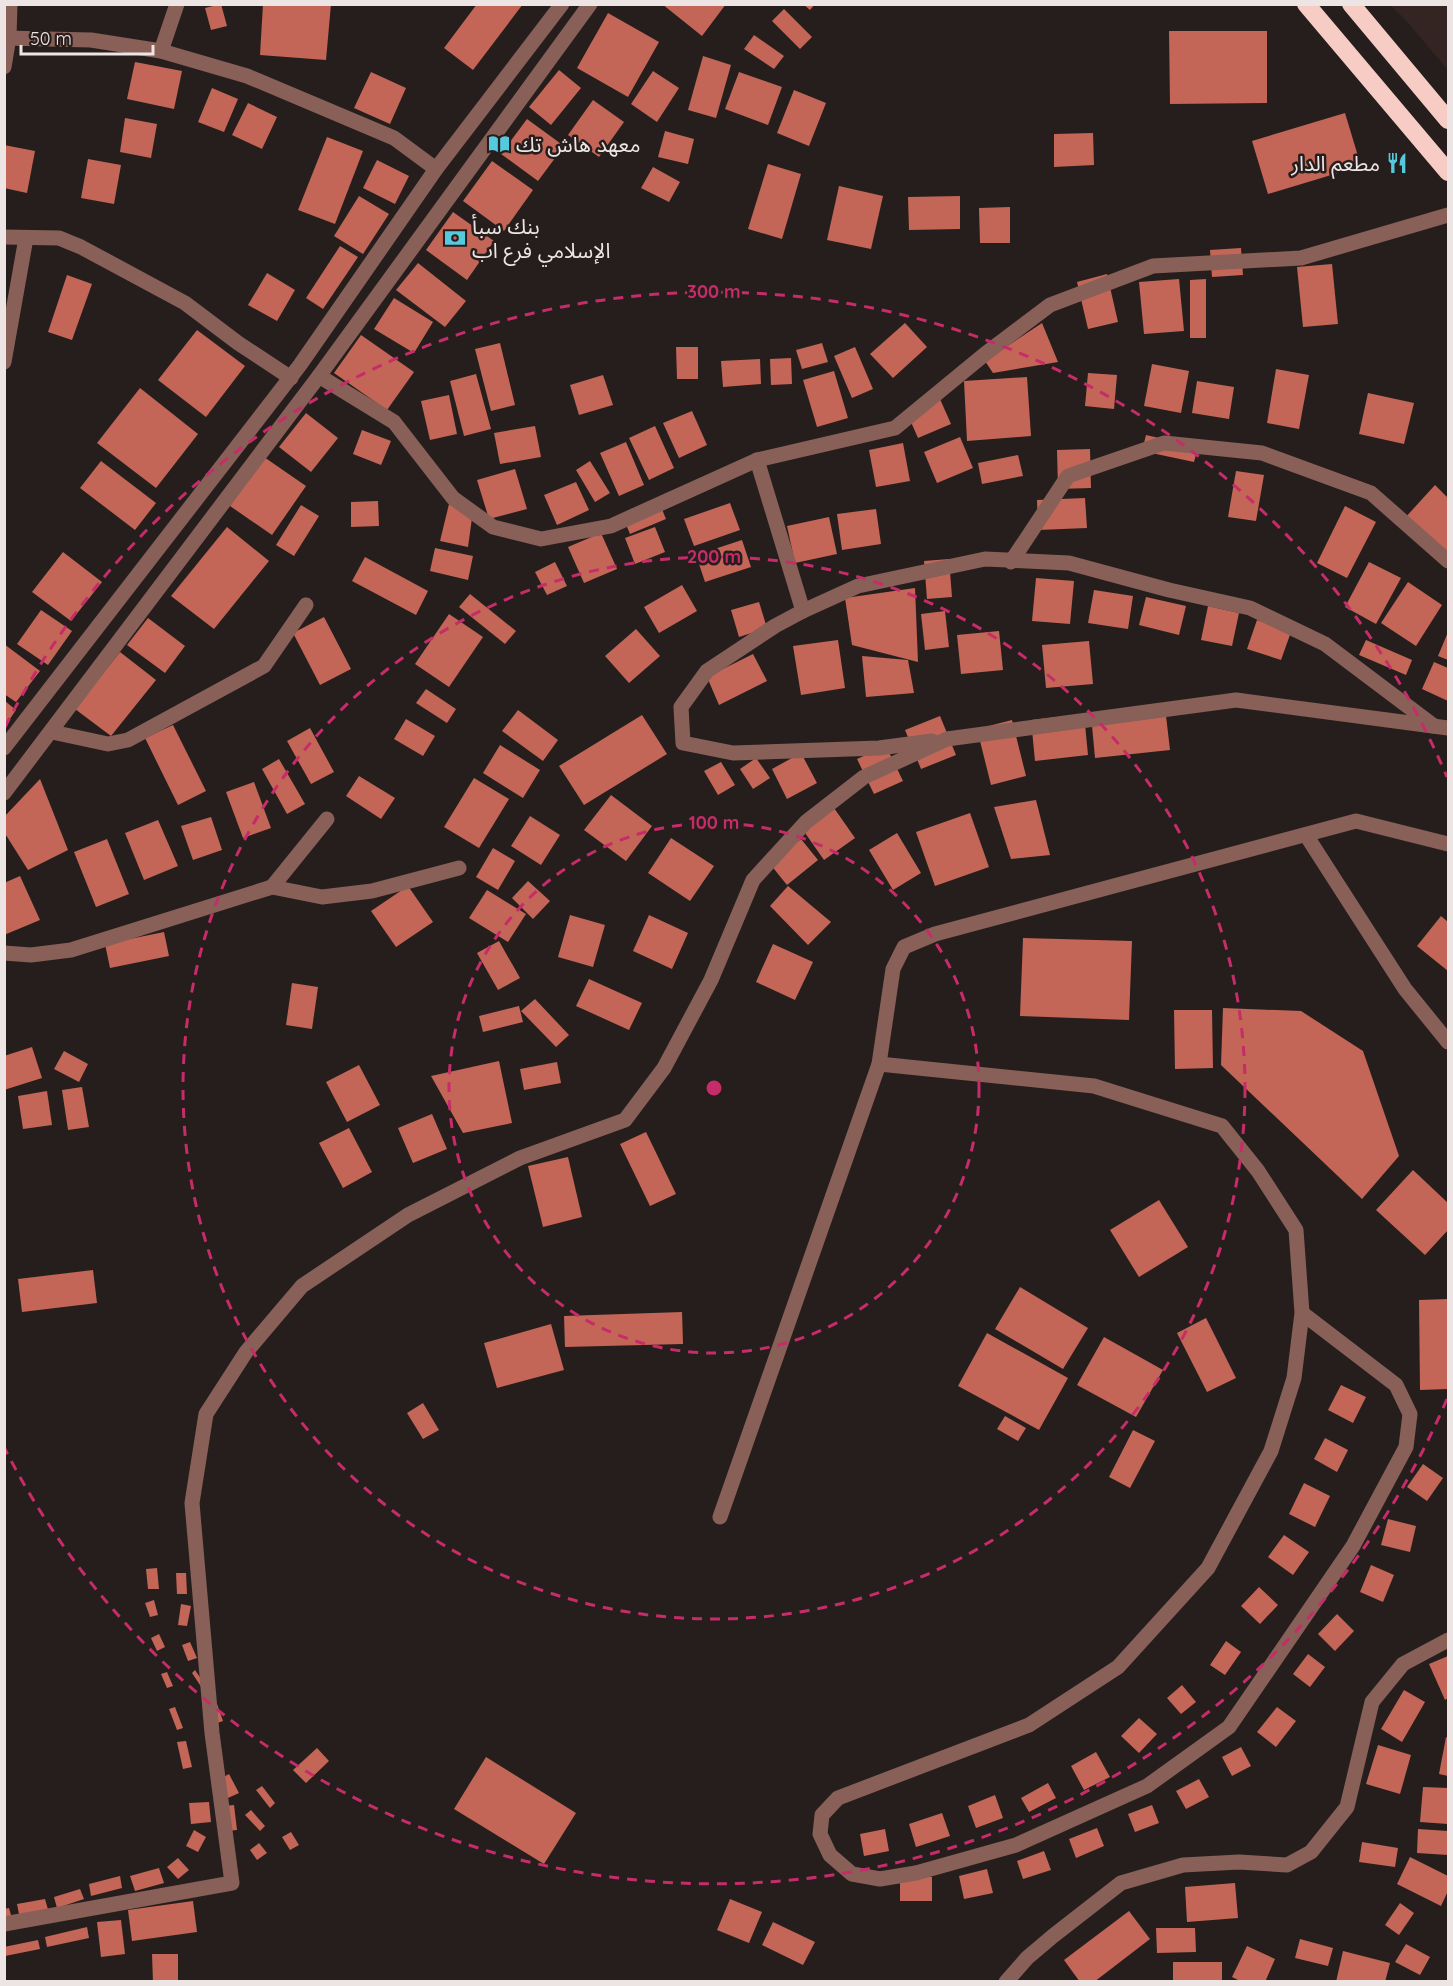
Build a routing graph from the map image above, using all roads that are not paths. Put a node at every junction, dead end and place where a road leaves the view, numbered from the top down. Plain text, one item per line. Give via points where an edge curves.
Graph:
1 (10, 4) edge
2 (177, 4) edge
3 (562, 4) edge
4 (590, 4) edge
5 (1306, 4) edge
6 (1351, 4) edge
7 (7, 37) edge
8 (161, 51) junction
9 (4, 67) edge
10 (1449, 120) edge
11 (436, 169) junction
12 (1449, 172) edge
13 (1449, 215) edge
14 (4, 237) edge
15 (26, 238) junction
16 (4, 362) edge
17 (319, 376) junction
18 (291, 378) junction
19 (757, 460) junction
20 (1449, 561) edge
21 (1011, 562) junction
22 (306, 605) dead end
23 (803, 611) junction
24 (1442, 728) edge
25 (51, 732) junction
26 (947, 739) junction
27 (4, 748) edge
28 (4, 793) edge
29 (327, 819) dead end
30 (1306, 834) junction
31 (1449, 844) edge
32 (459, 868) dead end
33 (272, 887) junction
34 (4, 953) edge
35 (1449, 1042) edge
36 (879, 1064) junction
37 (1302, 1313) junction
38 (720, 1517) dead end
39 (1449, 1640) edge
40 (4, 1924) edge
41 (1006, 1982) edge

1 - 7 street
2 - 8 street
3 - 11 street
4 - 17 street
5 - 12 highway
6 - 10 highway
7 - 8 street via 91,40
7 - 9 street
8 - 11 street via 247,76 383,133
11 - 18 street
13 - 19 street via 1301,258 1153,266 1050,306 895,428
14 - 15 street
15 - 16 street
15 - 18 street via 59,238 81,247 185,303
17 - 19 street via 394,422 453,498 493,527 542,539 611,526
17 - 25 street
18 - 27 street
19 - 23 street
20 - 21 street via 1371,493 1262,453 1164,442 1068,476
21 - 23 street via 985,559 858,586
21 - 24 street via 1069,563 1250,608 1325,644
22 - 25 street via 264,666 128,740 108,744
23 - 26 street via 707,671 681,707 683,743 734,753 879,748
24 - 26 street via 1236,700
25 - 28 street
26 - 40 street via 864,777 806,822 753,880 711,980 669,1058 625,1120 520,1158 408,1215 302,1286 246,1352 206,1414 192,1503 212,1733 232,1883
29 - 33 street
30 - 31 street via 1356,821
30 - 35 street via 1405,989
30 - 36 street via 935,934 904,947 893,969
32 - 33 street via 372,891 322,897
33 - 34 street via 72,951
36 - 37 street via 1094,1086 1222,1126 1258,1171 1296,1230
36 - 38 street
37 - 37 street via 1294,1378 1271,1451 1208,1568 1118,1667 1029,1725 838,1798 822,1815 820,1834 830,1855 852,1874 880,1879 916,1873 1016,1845 1147,1786 1229,1727 1353,1546 1406,1448 1410,1414 1396,1385
39 - 41 street via 1403,1664 1372,1702 1347,1807 1311,1852 1287,1865 1183,1865 1121,1883 1044,1943

